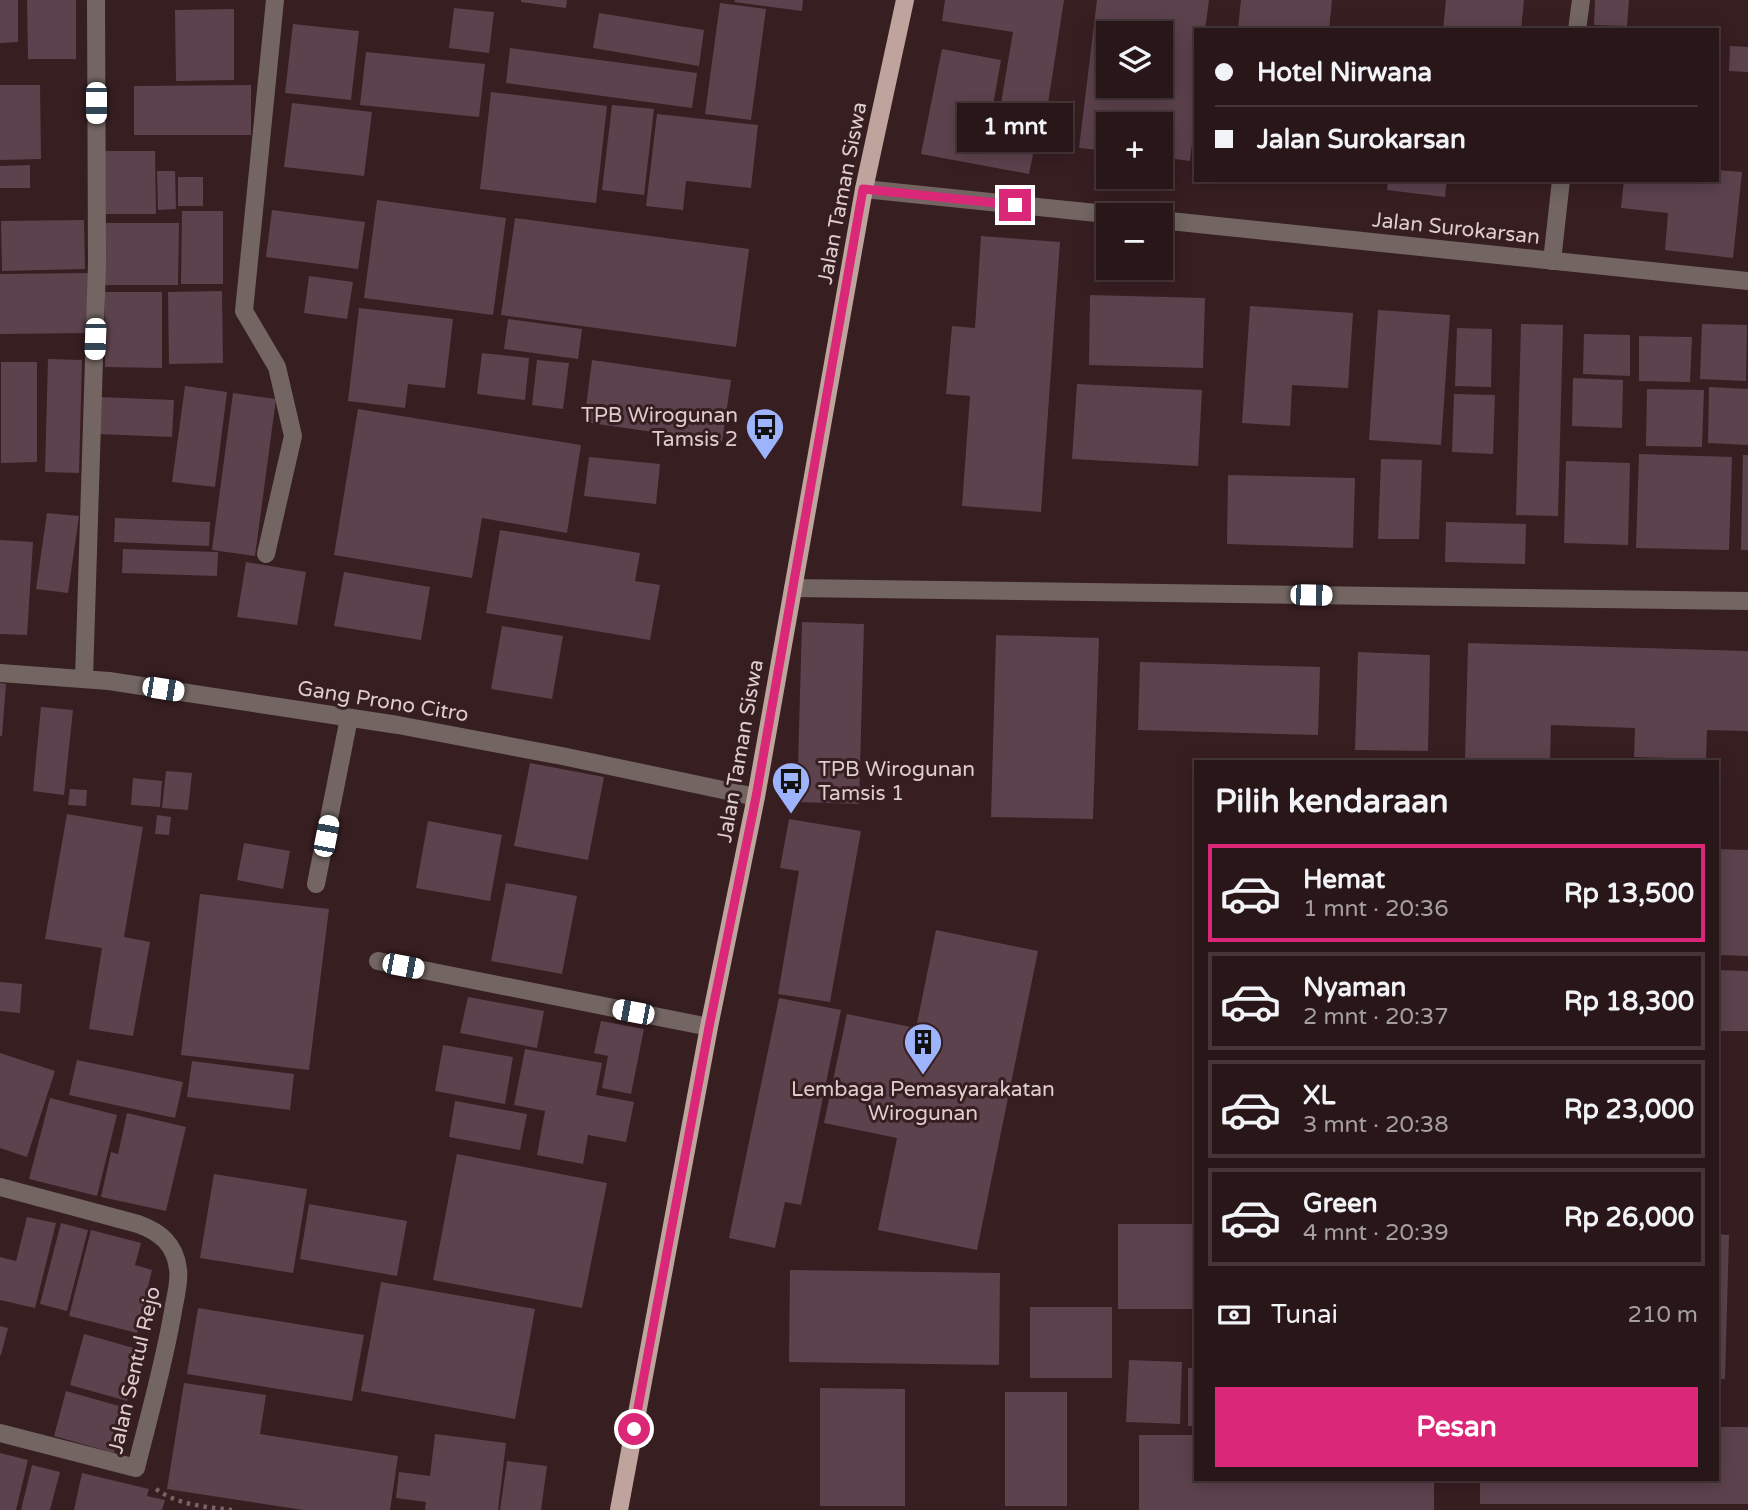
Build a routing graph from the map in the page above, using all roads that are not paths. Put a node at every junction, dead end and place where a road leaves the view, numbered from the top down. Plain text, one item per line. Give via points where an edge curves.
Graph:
1 (96, 0) edge
2 (275, 0) edge
3 (905, 0) edge
4 (1581, 0) edge
5 (1577, 28) edge
6 (1561, 182) edge
7 (863, 189) junction
8 (1096, 213) edge
9 (1173, 221) edge
10 (1552, 261) junction
11 (1748, 281) edge
12 (266, 554) dead end
13 (793, 588) junction
14 (1748, 601) edge
15 (0, 673) edge
16 (84, 679) junction
17 (349, 718) junction
18 (756, 797) junction
19 (316, 884) dead end
20 (378, 961) dead end
21 (709, 1027) junction
22 (0, 1187) edge
23 (0, 1433) edge
24 (619, 1510) edge

1 - 16 street via 97,277
2 - 12 street via 244,311 277,367 293,436
3 - 7 main road, Jalan Taman Siswa
4 - 5 street
6 - 10 street
7 - 8 street
7 - 13 main road, Jalan Taman Siswa
9 - 10 street, Jalan Surokarsan
10 - 11 street, Jalan Surokarsan
13 - 14 street
13 - 18 main road, Jalan Taman Siswa
15 - 16 street, Gang Prono Citro
16 - 17 street, Gang Prono Citro
17 - 18 street, Gang Prono Citro
17 - 19 street
18 - 21 main road, Jalan Taman Siswa
20 - 21 street
21 - 24 main road, Jalan Taman Siswa
22 - 23 street, Jalan Sentul Rejo via 155,1230 174,1253 178,1269 172,1319 136,1468

